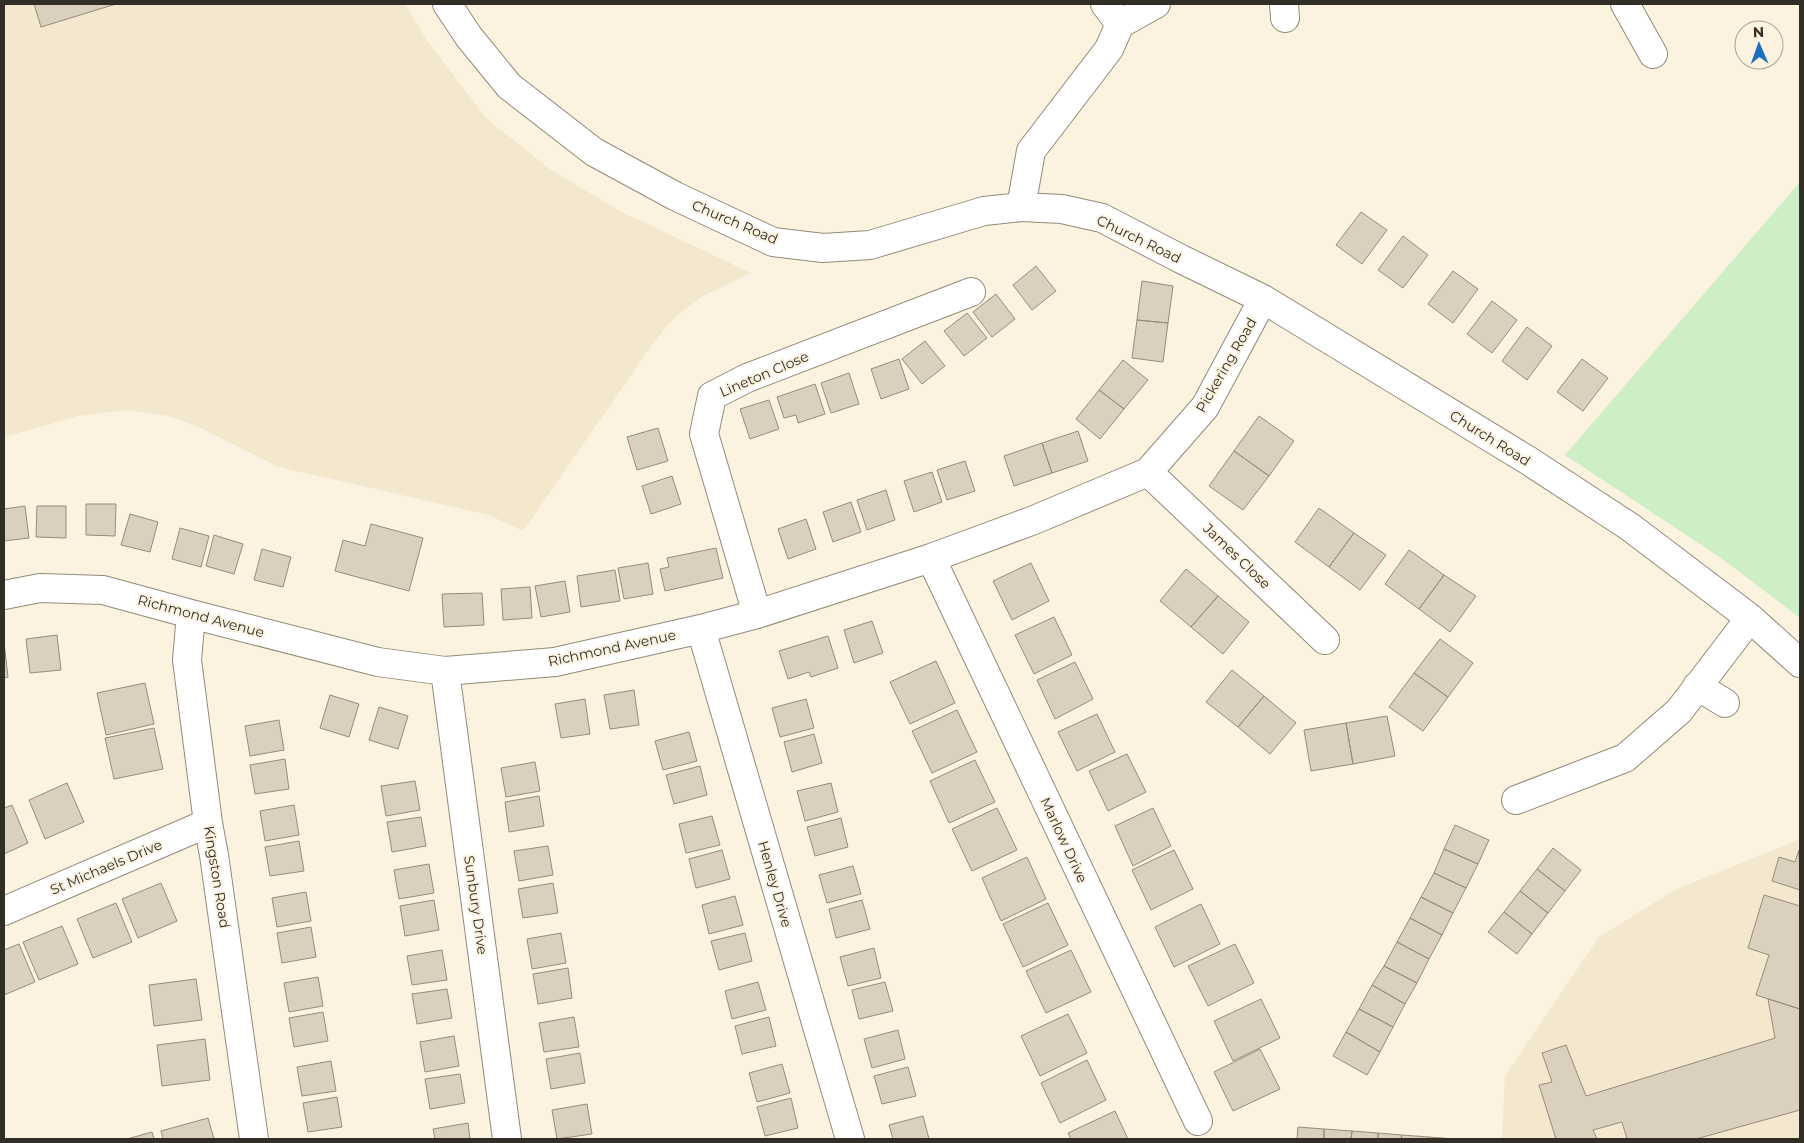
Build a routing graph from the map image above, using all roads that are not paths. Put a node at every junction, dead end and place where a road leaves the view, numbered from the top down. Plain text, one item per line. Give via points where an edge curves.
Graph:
1 (447, 4) edge
2 (1156, 4) edge
3 (1625, 4) edge
4 (1113, 14) edge
5 (1653, 54) dead end
6 (1021, 207) junction
7 (972, 292) dead end
8 (1263, 299) junction
9 (1148, 472) junction
10 (1034, 520) joint
11 (931, 558) junction
12 (4, 596) edge
13 (191, 614) junction
14 (758, 614) junction
15 (1750, 618) junction
16 (701, 629) junction
17 (1325, 640) dead end
18 (1800, 663) edge
19 (445, 671) junction
20 (1697, 686) junction
21 (1725, 703) dead end
22 (1516, 800) dead end
23 (208, 823) junction
24 (4, 911) edge
25 (1198, 1121) dead end
26 (254, 1139) edge
27 (508, 1139) edge
28 (850, 1139) edge

1 - 6 street, Church Road via 509,86 594,152 675,196 773,242 823,248 870,244 984,211
2 - 4 street
3 - 5 street
4 - 6 street via 1109,49 1031,151
6 - 8 street, Church Road via 1062,209 1102,218
7 - 14 street, Lineton Close via 747,378 712,396 704,434
8 - 9 street, Pickering Road via 1205,407
8 - 15 street, Church Road via 1630,527
9 - 10 street, Pickering Road
9 - 17 street, James Close
10 - 11 street, Richmond Avenue
11 - 14 street, Richmond Avenue
11 - 25 street, Marlow Drive
12 - 13 street, Richmond Avenue via 40,588 103,590
13 - 19 street, Richmond Avenue via 378,662
13 - 23 street, Kingston Road via 187,660
14 - 16 street, Richmond Avenue
15 - 18 street, Church Road
15 - 20 street
16 - 19 street, Richmond Avenue via 555,662
16 - 28 street, Henley Drive
19 - 27 street, Sunbury Drive
20 - 21 street
20 - 22 street via 1679,711 1625,758
23 - 24 street, St Michaels Drive
23 - 26 street, Kingston Road

